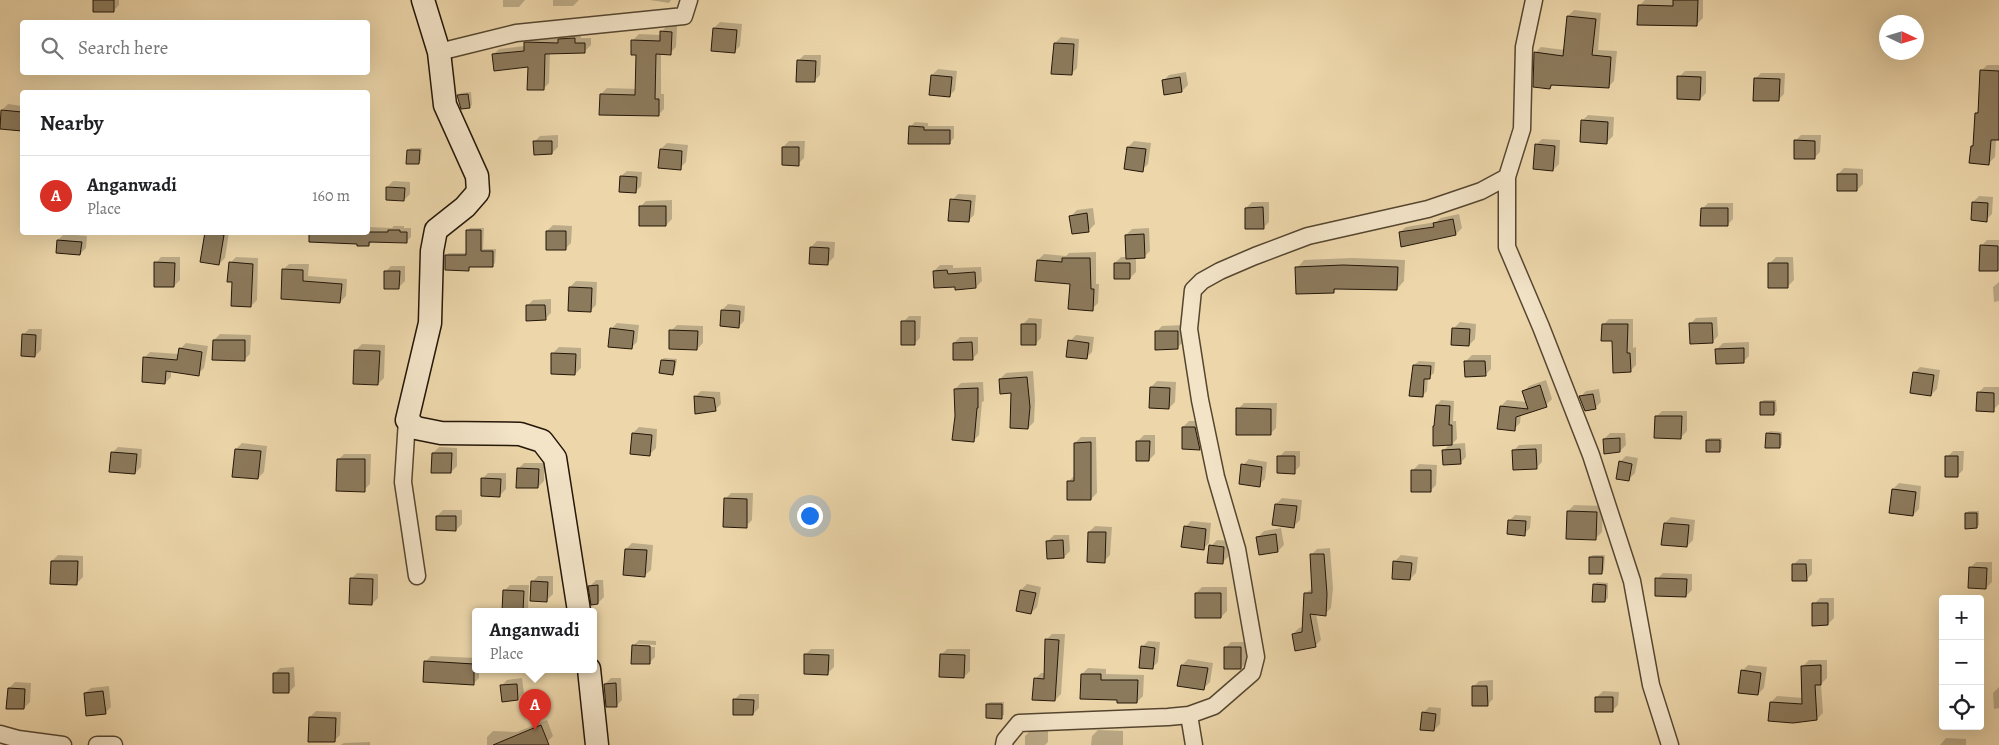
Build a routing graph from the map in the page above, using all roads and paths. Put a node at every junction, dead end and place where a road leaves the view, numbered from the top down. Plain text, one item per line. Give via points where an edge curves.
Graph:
1 (423, 0) edge
2 (689, 0) edge
3 (1534, 0) edge
4 (439, 52) junction
5 (1507, 177) junction
6 (407, 420) junction
7 (417, 576) dead end
8 (579, 608) edge
9 (589, 673) edge
10 (1189, 715) junction
11 (6, 739) edge
12 (63, 745) edge
13 (97, 745) edge
14 (114, 745) edge
15 (597, 745) edge
16 (1004, 745) edge
17 (1194, 745) edge
18 (1670, 745) edge

1 - 4 street
2 - 4 street via 684,16 516,33
3 - 5 street via 1524,47 1522,129
4 - 6 street via 444,105 477,176 478,192 465,208 436,230 432,250 430,323
5 - 10 street via 1481,191 1428,209 1308,236 1220,271 1193,290 1189,329 1200,400 1216,477 1237,549 1256,658 1252,673 1246,679 1214,706
5 - 18 street via 1507,246 1590,456 1632,581 1651,685
6 - 7 street via 403,482
6 - 8 street via 416,428 441,433 520,434 542,441 555,458
9 - 15 street
10 - 16 street via 1019,723
10 - 17 street
11 - 12 street
13 - 14 street

